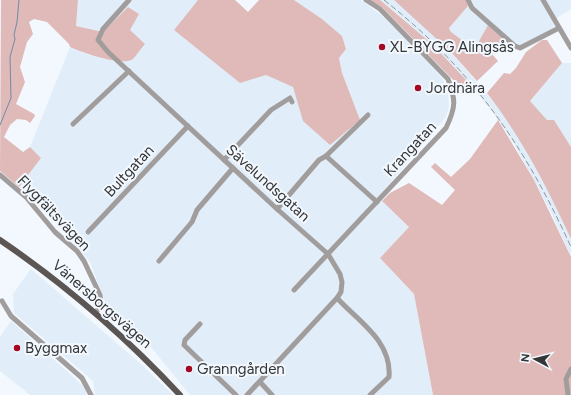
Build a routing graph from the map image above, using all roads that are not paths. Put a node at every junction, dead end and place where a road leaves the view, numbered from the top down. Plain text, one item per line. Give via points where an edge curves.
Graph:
1 (129, 0) edge
2 (366, 0) edge
3 (468, 0) edge
4 (543, 0) edge
5 (559, 28) junction
6 (571, 48) edge
7 (129, 71) junction
8 (292, 102) dead end
9 (368, 115) dead end
10 (73, 124) dead end
11 (188, 126) junction
12 (326, 156) junction
13 (224, 160) junction
14 (232, 168) junction
15 (0, 175) edge
16 (377, 202) junction
17 (277, 208) junction
18 (88, 232) dead end
19 (0, 240) edge
20 (328, 254) junction
21 (159, 261) dead end
22 (294, 290) dead end
23 (337, 298) junction
24 (2, 301) dead end
25 (96, 313) junction
26 (200, 324) dead end
27 (571, 369) edge
28 (260, 382) junction
29 (91, 395) edge
30 (180, 395) edge
31 (236, 395) edge
32 (247, 395) edge
33 (272, 395) edge
34 (370, 395) edge
35 (568, 395) edge

1 - 7 street, Sävelundsgatan via 103,29 98,40
2 - 16 street, Krangatan via 380,9 448,79 454,106 446,128
3 - 5 street via 472,8 520,48
4 - 5 street
5 - 6 street
7 - 10 street
7 - 11 street, Sävelundsgatan
8 - 13 street via 290,98 271,110
9 - 12 street
11 - 13 street, Sävelundsgatan
11 - 18 street, Bultgatan
12 - 16 street
12 - 17 street via 319,160
13 - 14 street, Sävelundsgatan
14 - 17 street, Sävelundsgatan
14 - 21 street
15 - 25 street, Flygfältsvägen via 26,197 55,232 77,251 84,261 100,295 101,303
16 - 20 street, Krangatan
17 - 20 street, Sävelundsgatan
19 - 25 main road, Vänersborgsvägen
20 - 22 street, Krangatan
20 - 23 street, Sävelundsgatan via 342,282 341,292
23 - 28 street, Sävelundsgatan
23 - 34 street via 380,341 390,363 389,377
24 - 29 street via 11,316 82,378
25 - 30 main road, Vänersborgsvägen via 143,356
26 - 31 street via 185,340 184,345
27 - 35 street via 566,379
28 - 32 street, Sävelundsgatan
28 - 33 street

